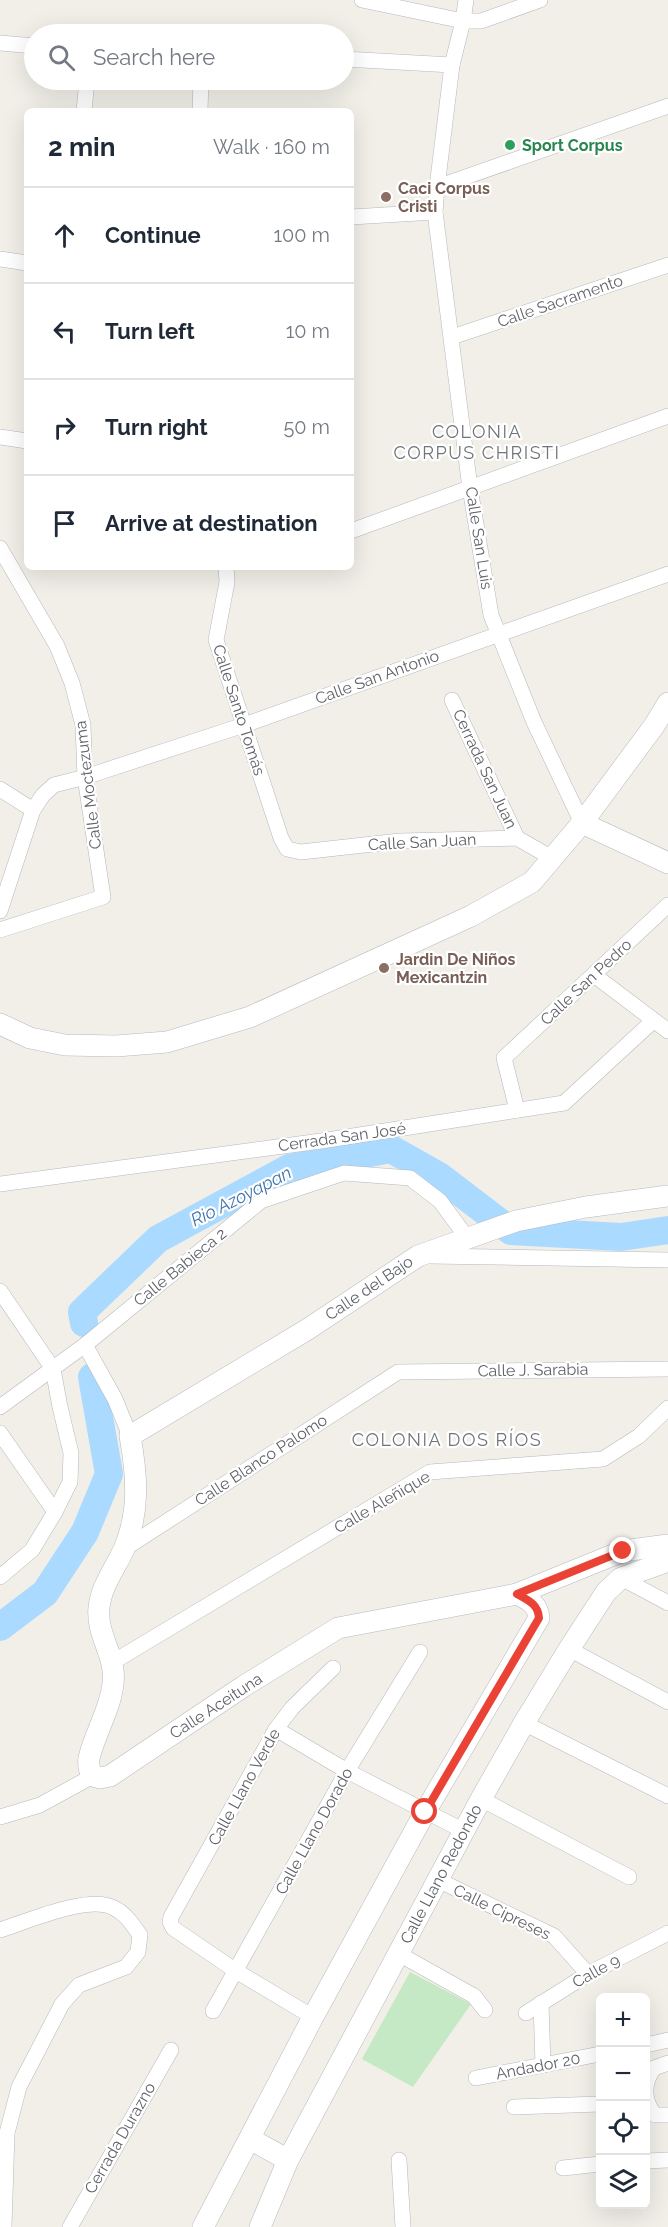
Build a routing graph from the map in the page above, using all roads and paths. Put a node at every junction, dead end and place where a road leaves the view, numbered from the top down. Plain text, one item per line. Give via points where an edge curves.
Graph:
1 (362, 0) edge
2 (466, 0) edge
3 (540, 0) edge
4 (463, 21) junction
5 (0, 43) edge
6 (24, 45) edge
7 (354, 60) edge
8 (452, 65) junction
9 (86, 90) edge
10 (201, 90) edge
11 (668, 106) edge
12 (84, 108) edge
13 (200, 108) edge
14 (437, 187) junction
15 (435, 212) junction
16 (354, 217) edge
17 (0, 259) edge
18 (24, 263) edge
19 (668, 265) edge
20 (452, 337) junction
21 (668, 416) edge
22 (0, 437) edge
23 (24, 441) edge
24 (470, 488) junction
25 (354, 530) edge
26 (0, 548) edge
27 (226, 570) edge
28 (668, 574) edge
29 (498, 633) junction
30 (452, 700) dead end
31 (668, 703) edge
32 (244, 725) junction
33 (86, 777) junction
34 (0, 789) edge
35 (33, 810) junction
36 (582, 823) junction
37 (517, 838) junction
38 (287, 849) joint
39 (552, 858) junction
40 (668, 863) edge
41 (3, 894) edge
42 (668, 905) edge
43 (0, 911) edge
44 (0, 930) edge
45 (594, 975) junction
46 (653, 1021) junction
47 (0, 1024) edge
48 (668, 1031) edge
49 (517, 1110) junction
50 (0, 1184) edge
51 (668, 1196) edge
52 (475, 1237) junction
53 (418, 1256) junction
54 (668, 1260) edge
55 (0, 1291) edge
56 (85, 1345) junction
57 (53, 1369) junction
58 (668, 1369) edge
59 (398, 1372) joint
60 (0, 1407) edge
61 (668, 1408) edge
62 (0, 1433) edge
63 (130, 1436) junction
64 (55, 1512) junction
65 (668, 1545) edge
66 (124, 1549) junction
67 (668, 1561) edge
68 (3, 1570) edge
69 (621, 1578) junction
70 (517, 1594) junction
71 (668, 1604) edge
72 (569, 1649) junction
73 (420, 1652) dead end
74 (113, 1662) junction
75 (333, 1668) dead end
76 (668, 1702) edge
77 (524, 1723) junction
78 (276, 1729) junction
79 (347, 1771) junction
80 (93, 1776) junction
81 (668, 1796) edge
82 (481, 1799) junction
83 (425, 1812) junction
84 (0, 1816) edge
85 (464, 1831) junction
86 (629, 1877) dead end
87 (438, 1880) junction
88 (0, 1930) edge
89 (668, 1933) edge
90 (399, 1954) junction
91 (236, 1971) junction
92 (588, 1974) junction
93 (541, 2003) junction
94 (485, 2010) dead end
95 (213, 2012) dead end
96 (526, 2013) dead end
97 (313, 2017) junction
98 (668, 2040) edge
99 (650, 2044) edge
100 (171, 2050) dead end
101 (596, 2055) edge
102 (668, 2063) edge
103 (543, 2065) junction
104 (476, 2078) dead end
105 (646, 2101) edge
106 (596, 2104) edge
107 (514, 2107) dead end
108 (650, 2108) edge
109 (665, 2115) edge
110 (250, 2139) junction
111 (288, 2160) junction
112 (399, 2160) dead end
113 (668, 2160) edge
114 (650, 2161) edge
115 (596, 2164) edge
116 (563, 2168) dead end
117 (4, 2227) edge
118 (70, 2227) edge
119 (202, 2227) edge
120 (260, 2227) edge
121 (403, 2227) edge

1 - 4 street
2 - 4 street, Calle San Luis
3 - 4 street via 481,21
4 - 8 street, Calle San Luis
5 - 6 street
7 - 8 street
8 - 14 street, Calle San Luis
9 - 12 street
10 - 13 street
11 - 14 street
14 - 15 street, Calle San Luis
15 - 16 street
15 - 20 street, Calle San Luis
17 - 18 street
19 - 20 street, Calle Sacramento
20 - 24 street, Calle San Luis
21 - 24 street
22 - 23 street
24 - 25 street
24 - 29 street, Calle San Luis via 491,615
26 - 33 street, Calle Moctezuma via 57,646 72,683 83,725
27 - 32 street, Calle Santo Tomás via 216,640
28 - 29 street, Calle San Antonio
29 - 32 street, Calle San Antonio
29 - 36 street, Calle San Luis via 534,722
30 - 37 street, Cerrada San Juan
31 - 36 street
32 - 33 street, Calle San Antonio
32 - 38 street, Calle Santo Tomás via 280,838
33 - 35 street, Calle San Antonio via 54,785
33 - 44 street, Calle Moctezuma via 103,897
34 - 35 street
35 - 41 street
36 - 39 street
36 - 40 street
37 - 38 street, Calle San Juan via 400,841 302,852
37 - 39 street
39 - 47 street via 532,882 507,898 250,1017 167,1042 65,1045 30,1038
41 - 43 street
42 - 45 street, Calle San Pedro
45 - 46 street
45 - 49 street, Calle San Pedro via 504,1058
46 - 48 street
46 - 49 street, Cerrada San José via 564,1103
49 - 50 street, Cerrada San José
51 - 52 street, Calle del Bajo via 516,1221
52 - 53 street, Calle del Bajo
52 - 56 street, Calle Babieca 2 via 440,1201 410,1178 344,1173 261,1201
53 - 54 street
53 - 63 street, Calle del Bajo via 308,1329
55 - 57 street
56 - 57 street, Calle Babieca 2
56 - 63 street
57 - 60 street, Calle Babieca 2
57 - 64 street via 71,1453 70,1482
58 - 59 street, Calle J. Sarabia
59 - 66 street, Calle Blanco Palomo
61 - 74 street, Calle Aleñique via 639,1436 603,1459 430,1472
62 - 64 street
63 - 66 street via 137,1475 134,1516
64 - 68 street via 32,1550
65 - 70 street via 623,1551
66 - 74 street via 105,1583 98,1609 102,1635
67 - 69 street, Calle Llano Redondo
69 - 71 street
69 - 72 street, Calle Llano Redondo via 606,1592
70 - 80 street, Calle Aceituna via 338,1628 110,1776
70 - 83 street via 533,1603 539,1618
72 - 76 street
72 - 77 street, Calle Llano Redondo
73 - 79 street, Calle Llano Dorado
74 - 80 street via 114,1683 89,1760
75 - 78 street, Calle Llano Verde
77 - 81 street
77 - 82 street, Calle Llano Redondo
78 - 79 street
78 - 91 street, Calle Llano Verde via 170,1923
79 - 83 street
79 - 91 street, Calle Llano Dorado
80 - 84 street via 40,1805
82 - 85 street, Calle Llano Redondo
82 - 86 street
83 - 85 street
83 - 97 street
85 - 87 street, Calle Llano Redondo
87 - 90 street, Calle Llano Redondo
87 - 92 street, Calle Cipreses via 554,1936
88 - 117 street via 77,1906 97,1904 112,1906 128,1918 140,1935 138,1952 126,1967 79,1985 62,2004 19,2087 7,2133
89 - 92 street, Calle 9
90 - 94 street via 474,1996
90 - 111 street, Calle Llano Redondo
91 - 95 street, Calle Llano Dorado
91 - 97 street
92 - 93 street, Calle 9
93 - 96 street, Calle 9
93 - 103 street
97 - 110 street
98 - 99 street
100 - 118 street, Cerrada Durazno
101 - 103 street, Andador 20
102 - 105 street via 654,2068 649,2075
103 - 104 street, Andador 20
106 - 107 street
108 - 109 street via 655,2115
110 - 111 street
110 - 119 street
111 - 120 street, Calle Llano Redondo
112 - 121 street
113 - 114 street
115 - 116 street

